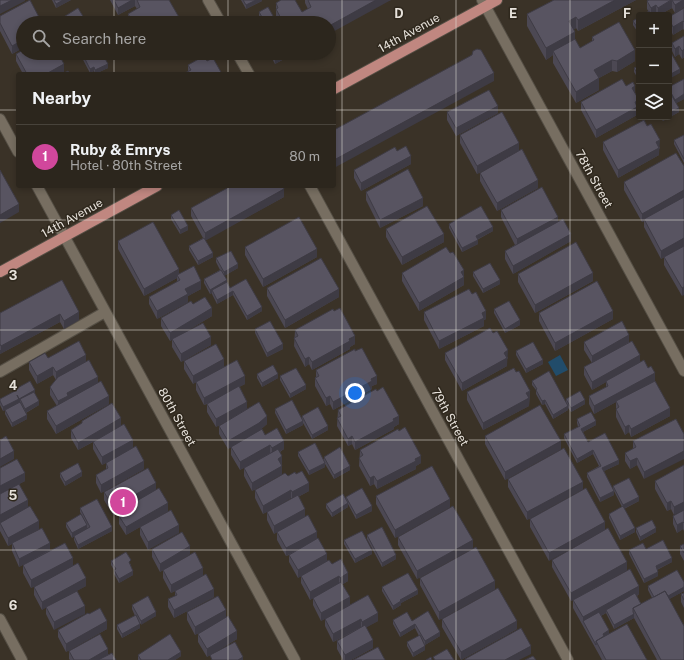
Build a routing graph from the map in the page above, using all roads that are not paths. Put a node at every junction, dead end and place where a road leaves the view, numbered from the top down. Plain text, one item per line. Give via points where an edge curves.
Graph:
1 (208, 0) edge
2 (497, 0) edge
3 (483, 3) edge
4 (217, 16) edge
5 (241, 60) edge
6 (248, 72) edge
7 (336, 88) edge
8 (0, 118) edge
9 (16, 148) edge
10 (38, 188) edge
11 (153, 188) edge
12 (311, 188) edge
13 (65, 237) junction
14 (0, 272) edge
15 (105, 312) junction
16 (684, 371) edge
17 (0, 372) edge
18 (0, 619) edge
19 (22, 660) edge
20 (295, 660) edge
21 (568, 660) edge

1 - 4 street
2 - 3 main road, 14th Avenue
3 - 7 main road, 14th Avenue
3 - 16 street, 78th Street
5 - 6 street
8 - 9 street
10 - 13 street, 80th Street
11 - 13 main road, 14th Avenue
12 - 21 street, 79th Street
13 - 14 main road, 14th Avenue
13 - 15 street, 80th Street
15 - 17 street
15 - 20 street, 80th Street
18 - 19 street

